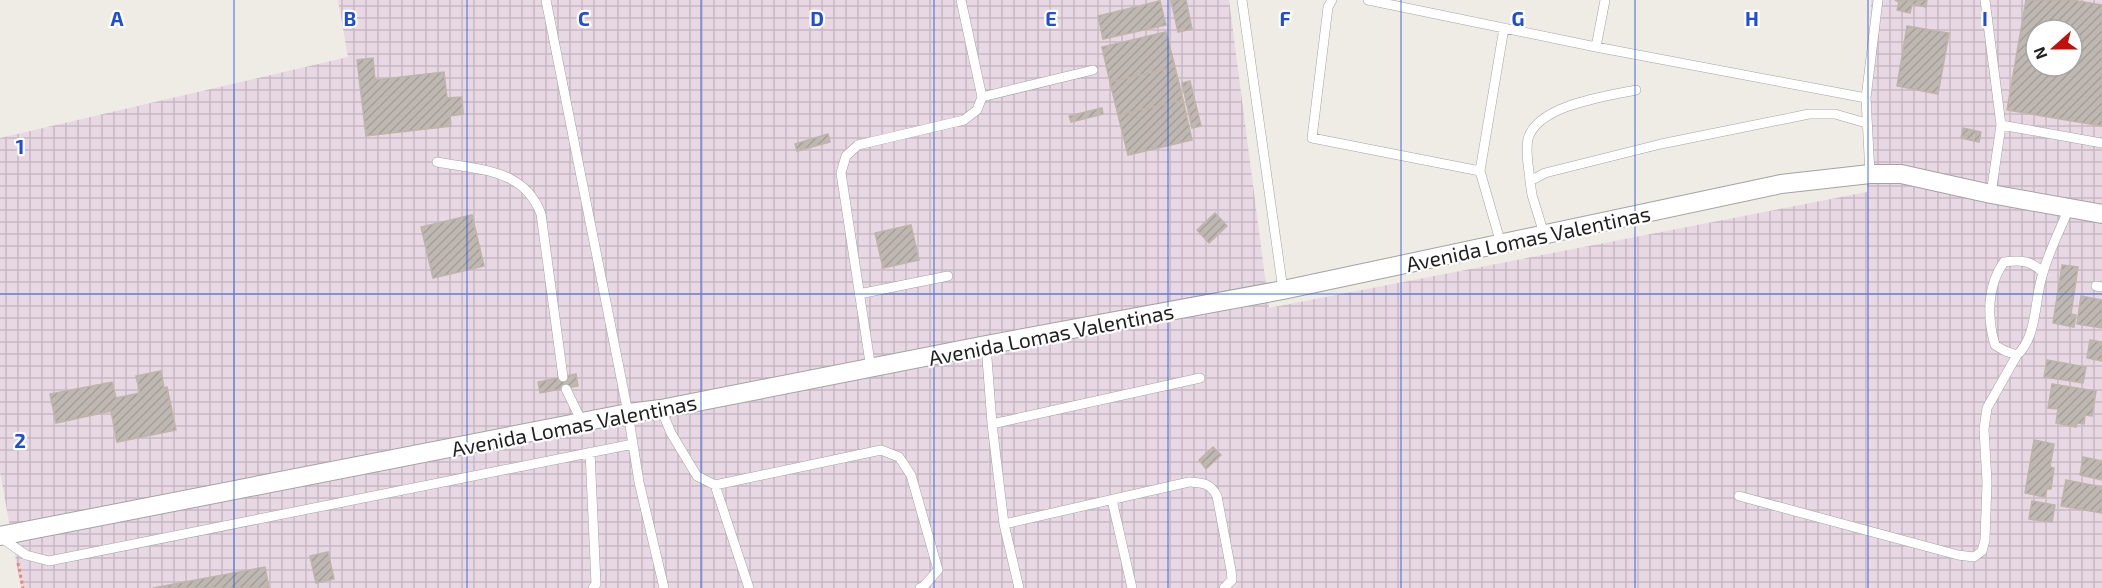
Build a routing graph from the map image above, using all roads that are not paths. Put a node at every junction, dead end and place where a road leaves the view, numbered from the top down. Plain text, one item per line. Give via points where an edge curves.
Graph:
1 (546, 0) edge
2 (961, 0) edge
3 (1242, 0) edge
4 (1332, 0) edge
5 (1368, 0) edge
6 (1605, 0) edge
7 (1878, 0) edge
8 (1985, 0) edge
9 (1504, 28) junction
10 (1596, 47) junction
11 (1093, 70) dead end
12 (1636, 90) dead end
13 (982, 97) junction
14 (1866, 98) junction
15 (1866, 123) junction
16 (2001, 125) junction
17 (2102, 143) edge
18 (437, 162) dead end
19 (1480, 171) junction
20 (1870, 174) junction
21 (1530, 181) junction
22 (1991, 194) junction
23 (2069, 208) junction
24 (2102, 214) edge
25 (1544, 234) junction
26 (1501, 244) junction
27 (2043, 273) junction
28 (948, 276) dead end
29 (1283, 290) junction
30 (860, 294) junction
31 (986, 345) junction
32 (2017, 355) junction
33 (871, 369) junction
34 (563, 377) dead end
35 (1200, 378) dead end
36 (566, 388) dead end
37 (661, 409) junction
38 (628, 413) junction
39 (582, 422) junction
40 (992, 424) junction
41 (633, 444) junction
42 (591, 452) junction
43 (715, 485) junction
44 (1739, 496) dead end
45 (1112, 500) junction
46 (1004, 524) junction
47 (0, 536) edge
48 (594, 588) edge
49 (664, 588) edge
50 (749, 588) edge
51 (920, 588) edge
52 (1019, 588) edge
53 (1132, 588) edge
54 (1224, 588) edge

1 - 38 lane
2 - 13 lane
3 - 29 lane
4 - 19 lane via 1312,138
5 - 9 lane
6 - 10 lane
7 - 14 lane
8 - 16 lane
9 - 10 lane
9 - 19 lane
10 - 14 lane
11 - 13 lane
12 - 21 lane via 1585,100 1547,116 1535,126 1527,146
13 - 30 lane via 977,110 964,120 858,145 846,156 841,173
14 - 15 lane
15 - 20 lane
15 - 21 lane via 1835,114 1809,114 1562,167
16 - 17 lane
16 - 22 lane
18 - 34 lane via 507,176 524,186 536,201
19 - 26 lane
20 - 22 street, Avenida Lomas Valentinas via 1900,174
20 - 25 street, Avenida Lomas Valentinas via 1781,184
21 - 25 lane
22 - 23 street, Avenida Lomas Valentinas
23 - 24 street, Avenida Lomas Valentinas
23 - 27 lane
25 - 26 street, Avenida Lomas Valentinas
26 - 29 street, Avenida Lomas Valentinas
27 - 32 lane via 2031,330 2025,348
27 - 32 lane via 2023,260 2004,262 1996,273 1989,314 1992,336 1995,345
28 - 30 lane
29 - 31 street, Avenida Lomas Valentinas
30 - 33 lane
31 - 33 street, Avenida Lomas Valentinas
31 - 40 lane
32 - 44 lane via 1987,408 1985,540 1982,551 1974,557
33 - 37 street, Avenida Lomas Valentinas
35 - 40 lane
36 - 39 lane
37 - 38 street, Avenida Lomas Valentinas
37 - 43 lane via 698,476
38 - 39 street, Avenida Lomas Valentinas
38 - 41 lane
39 - 47 street, Avenida Lomas Valentinas
40 - 46 lane
41 - 42 lane
41 - 49 lane
42 - 47 lane via 49,561 26,555
42 - 48 lane
43 - 50 lane
43 - 51 lane via 881,450 899,457 911,475 938,570
45 - 46 lane
45 - 53 lane
45 - 54 lane via 1189,482 1205,483 1212,488 1217,496 1231,570 1232,580
46 - 52 lane

